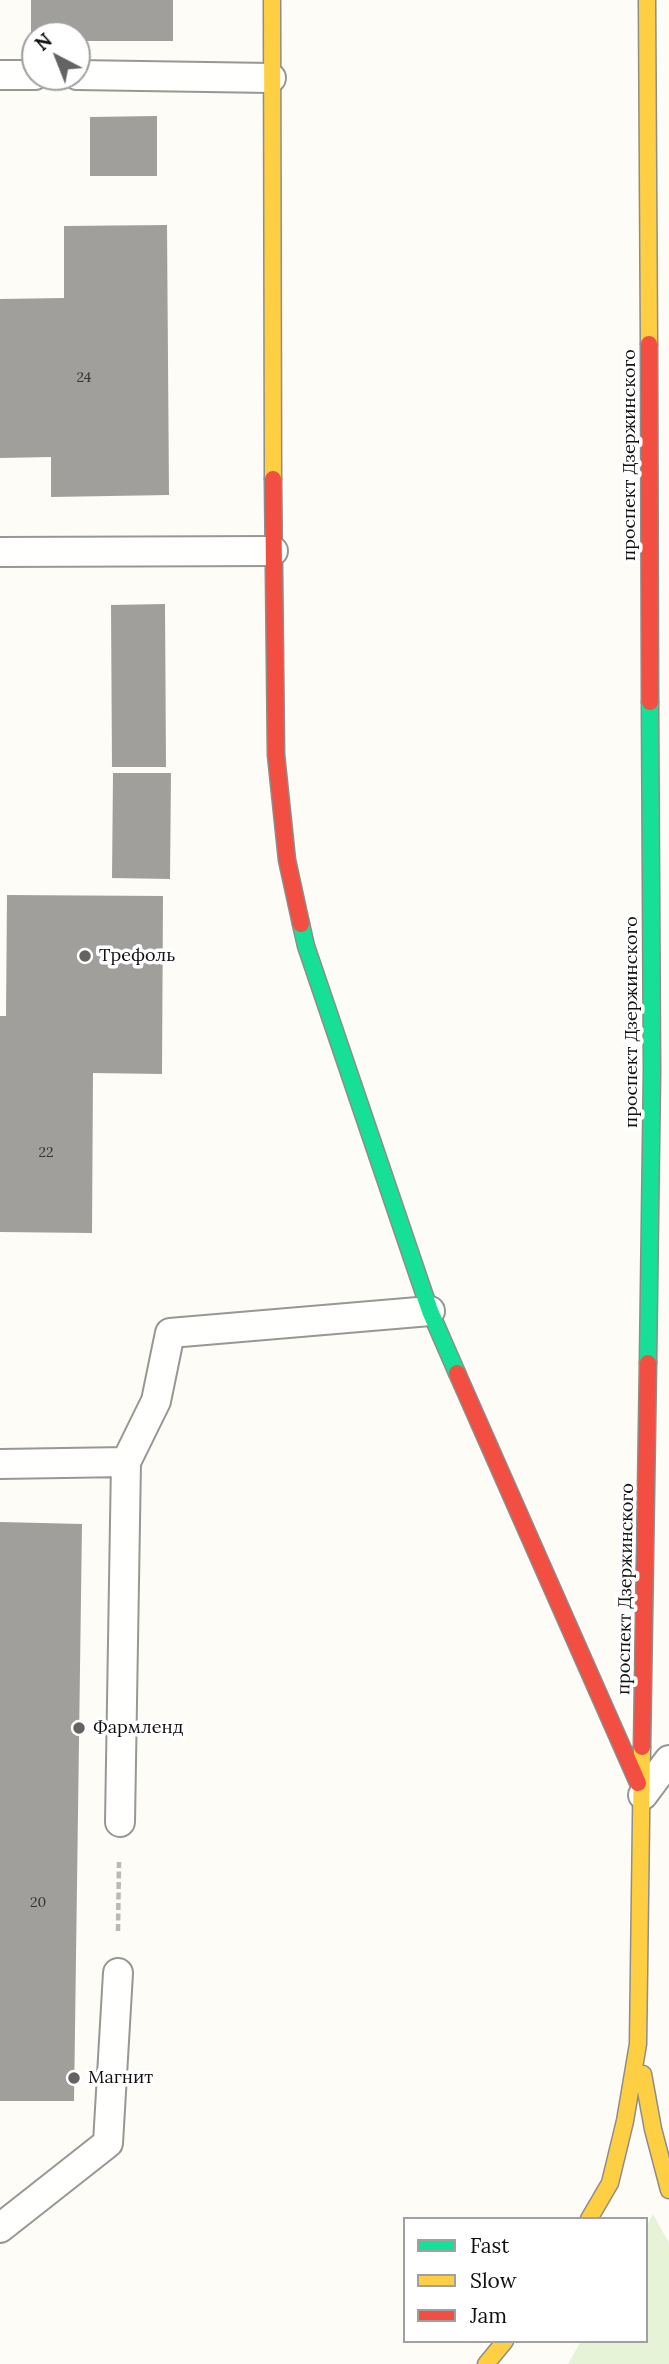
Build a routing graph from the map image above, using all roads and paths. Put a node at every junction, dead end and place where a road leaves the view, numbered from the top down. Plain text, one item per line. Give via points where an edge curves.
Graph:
1 (272, 0) edge
2 (647, 0) edge
3 (0, 75) edge
4 (21, 75) edge
5 (91, 75) edge
6 (271, 78) junction
7 (273, 551) junction
8 (0, 552) edge
9 (430, 1311) junction
10 (126, 1462) junction
11 (0, 1464) edge
12 (669, 1760) edge
13 (643, 1795) junction
14 (120, 1822) joint
15 (118, 1973) joint
16 (638, 2044) junction
17 (669, 2190) edge
18 (590, 2217) edge
19 (0, 2228) edge
20 (503, 2343) edge
21 (486, 2364) edge

1 - 6 main road
2 - 13 main road, проспект Дзержинского via 652,1071
3 - 4 lane
5 - 6 lane
6 - 7 main road
7 - 8 lane
7 - 9 main road via 276,755 287,860 306,946
9 - 10 lane via 170,1333 156,1401
9 - 13 main road
10 - 11 lane
10 - 14 lane
12 - 13 lane
13 - 16 main road, проспект Дзержинского
14 - 15 path
15 - 19 lane via 108,2143
16 - 17 main road, проспект Дзержинского
16 - 18 main road, проспект Дзержинского via 610,2183
20 - 21 main road

